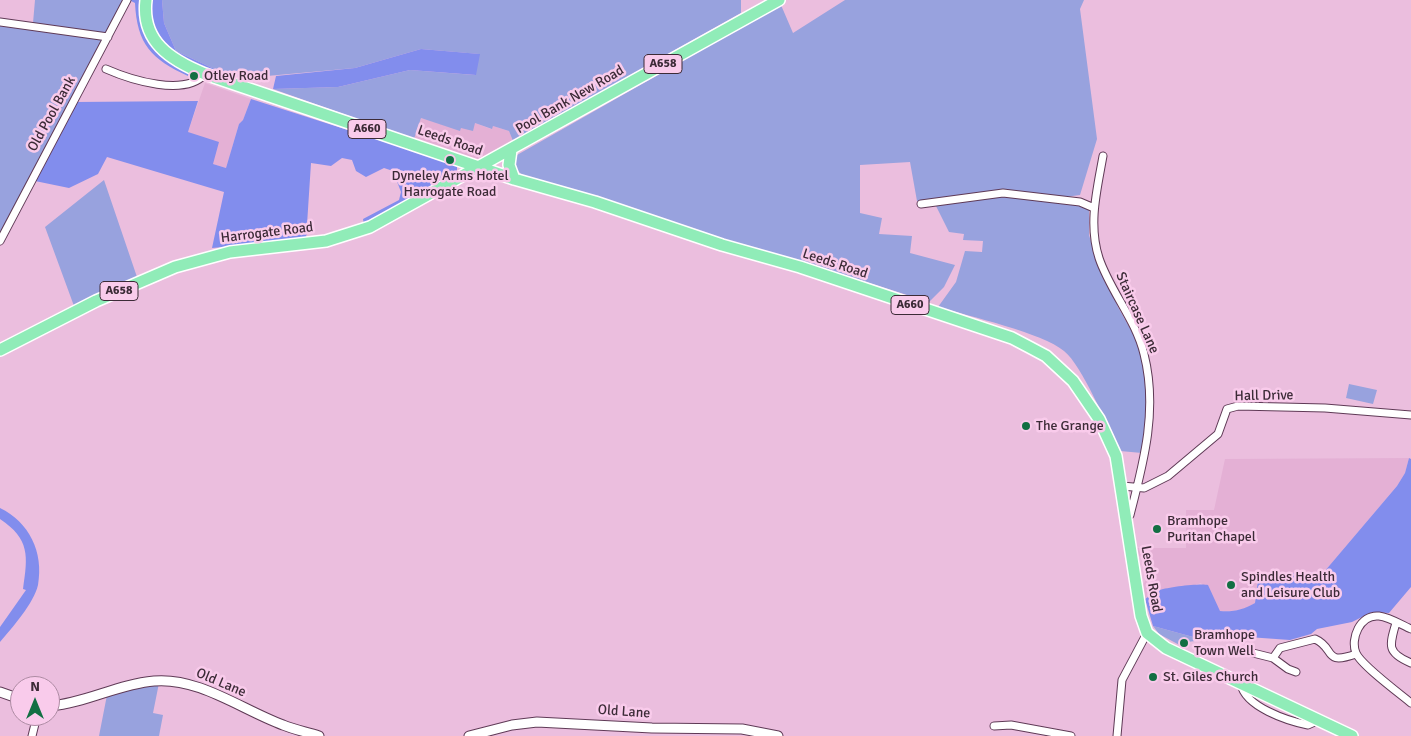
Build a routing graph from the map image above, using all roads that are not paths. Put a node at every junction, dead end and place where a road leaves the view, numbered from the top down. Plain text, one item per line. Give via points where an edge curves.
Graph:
1 (127, 0) edge
2 (146, 0) edge
3 (779, 0) edge
4 (0, 22) edge
5 (108, 37) junction
6 (106, 70) dead end
7 (205, 74) junction
8 (511, 150) junction
9 (1103, 156) dead end
10 (481, 167) junction
11 (514, 179) junction
12 (921, 204) dead end
13 (1094, 208) junction
14 (0, 241) edge
15 (0, 350) edge
16 (1411, 415) edge
17 (1122, 486) junction
18 (1137, 488) junction
19 (1127, 518) junction
20 (1396, 623) junction
21 (1411, 629) edge
22 (1147, 633) junction
23 (1249, 652) dead end
24 (1356, 654) junction
25 (1273, 658) junction
26 (1411, 662) edge
27 (1296, 672) dead end
28 (1411, 703) edge
29 (60, 705) edge
30 (994, 726) dead end
31 (320, 736) edge
32 (469, 736) edge
33 (778, 736) edge
34 (1071, 736) edge
35 (1117, 736) edge
36 (1352, 736) edge

1 - 5 street, Old Pool Bank
2 - 7 highway, Leeds Road / A660 via 145,22 154,40 182,63
3 - 8 highway, Pool Bank New Road / A658
4 - 5 street
5 - 14 street, Old Pool Bank
6 - 7 street via 127,79 173,85 198,82
7 - 10 highway, Leeds Road / A660
8 - 10 highway, Pool Bank New Road / A658
8 - 11 highway via 509,165
9 - 13 street, Staircase Lane
10 - 11 highway, Leeds Road / A660
10 - 15 highway, Harrogate Road / A658 via 352,234 326,241 216,254 175,267 96,301
11 - 17 highway, Leeds Road / A660 via 800,267 1025,344 1050,360 1081,392 1116,456
12 - 13 street via 1003,193 1080,202
13 - 18 street, Staircase Lane via 1094,236 1099,258 1144,352 1148,374 1151,400 1147,446
16 - 18 street, Hall Drive via 1325,408 1238,406 1227,410 1218,434 1196,455 1154,484
17 - 18 street, Hall Drive
17 - 19 highway, Leeds Road / A660
18 - 19 street, Staircase Lane
19 - 22 highway, Leeds Road / A660 via 1141,616
20 - 21 street
20 - 24 street via 1378,616 1362,623 1354,641
20 - 26 street via 1390,643 1392,652
22 - 35 street via 1122,680
22 - 36 highway, Leeds Road via 1166,648
23 - 25 street
24 - 25 street via 1334,658 1315,639 1280,648
24 - 28 street
25 - 27 street
29 - 31 street, Old Lane via 139,684 182,682 283,725
30 - 34 street via 1011,725
32 - 33 street, Old Lane via 537,722 742,729

